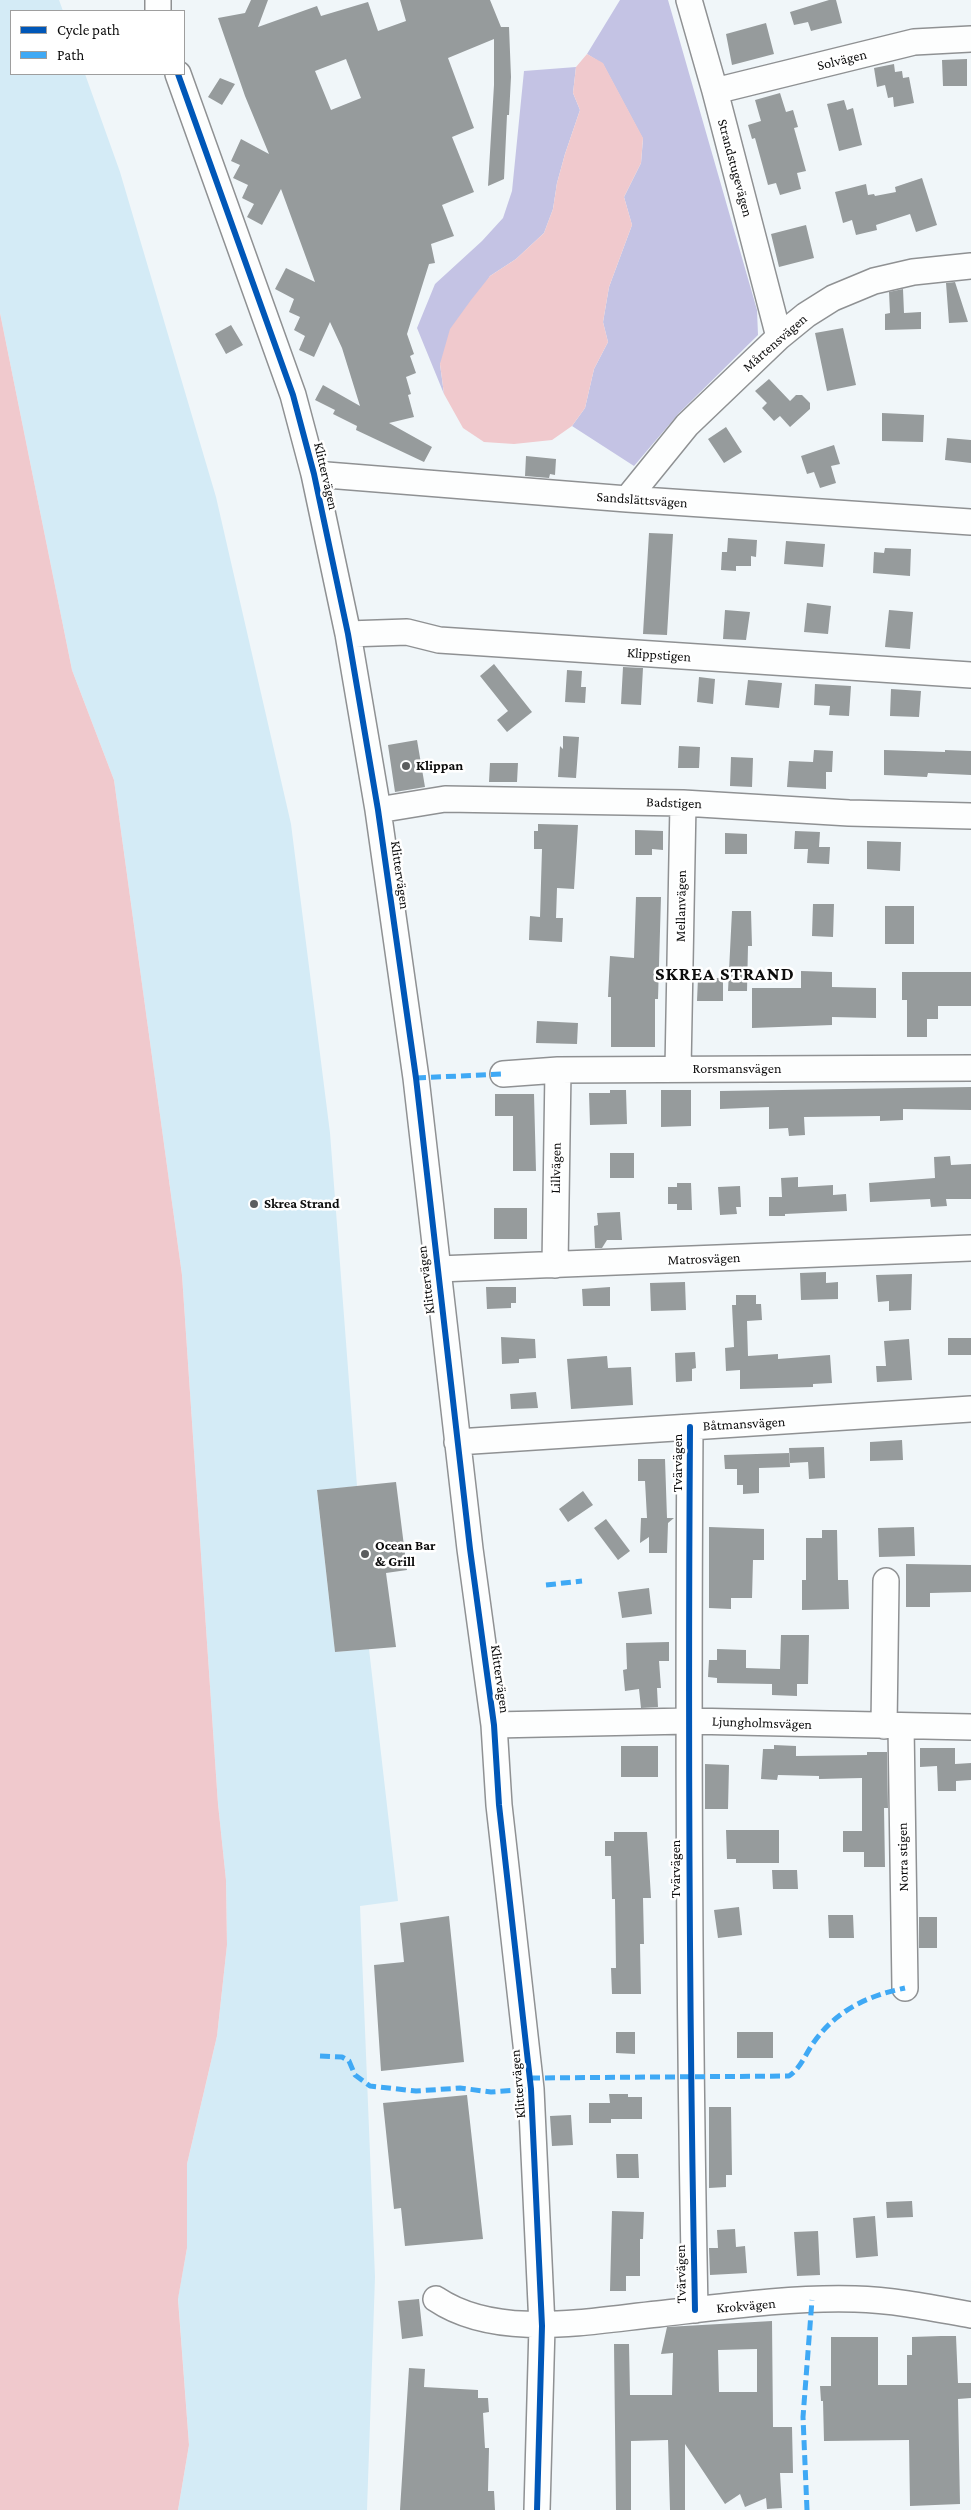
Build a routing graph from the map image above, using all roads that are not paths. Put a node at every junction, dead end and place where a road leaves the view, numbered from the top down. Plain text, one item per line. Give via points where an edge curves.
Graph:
1 (689, 0) edge
2 (971, 39) edge
3 (178, 75) edge
4 (715, 91) junction
5 (971, 266) edge
6 (778, 337) junction
7 (314, 474) junction
8 (627, 499) junction
9 (971, 522) edge
10 (348, 634) junction
11 (971, 675) edge
12 (683, 803) junction
13 (378, 810) junction
14 (971, 816) edge
15 (971, 1068) edge
16 (678, 1069) junction
17 (558, 1070) junction
18 (503, 1074) dead end
19 (971, 1248) edge
20 (555, 1265) junction
21 (438, 1269) junction
22 (971, 1409) edge
23 (690, 1427) junction
24 (457, 1442) junction
25 (886, 1581) dead end
26 (688, 1721) junction
27 (494, 1725) junction
28 (892, 1726) junction
29 (971, 1727) edge
30 (905, 1988) dead end
31 (436, 2299) dead end
32 (694, 2310) junction
33 (971, 2315) edge
34 (542, 2326) junction
35 (537, 2510) edge

1 - 4 street, Strandstugevägen
2 - 4 street, Solvägen via 914,42
3 - 7 street, Klittervägen via 276,342
4 - 6 street, Strandstugevägen
5 - 6 street, Mårtensvägen via 913,272 874,282 833,298
6 - 8 street, Mårtensvägen via 686,425
7 - 8 street, Sandslättsvägen
7 - 10 street, Klittervägen
8 - 9 street, Sandslättsvägen
10 - 11 street, Klippstigen via 406,632 439,640
10 - 13 street, Klittervägen
12 - 13 street, Badstigen via 445,799
12 - 14 street, Badstigen via 849,813
12 - 16 street, Mellanvägen
13 - 21 street, Klittervägen via 416,1078
15 - 16 street, Rorsmansvägen
16 - 17 street, Rorsmansvägen
17 - 18 street, Rorsmansvägen
17 - 20 street, Lillvägen
19 - 20 street, Matrosvägen
20 - 21 street, Matrosvägen
21 - 24 street, Klittervägen
22 - 23 street, Båtmansvägen
23 - 24 street, Båtmansvägen
23 - 26 street, Tvärvägen
24 - 27 street, Klittervägen
25 - 28 street, Norra stigen
26 - 27 street, Ljungholmsvägen
26 - 28 street, Ljungholmsvägen
26 - 32 street, Tvärvägen
27 - 34 street, Klittervägen via 499,1804 531,2090
28 - 29 street, Ljungholmsvägen
28 - 30 street, Norra stigen
31 - 34 street, Krokvägen via 466,2316
32 - 33 street, Krokvägen via 855,2298
32 - 34 street, Krokvägen
34 - 35 street, Klittervägen

